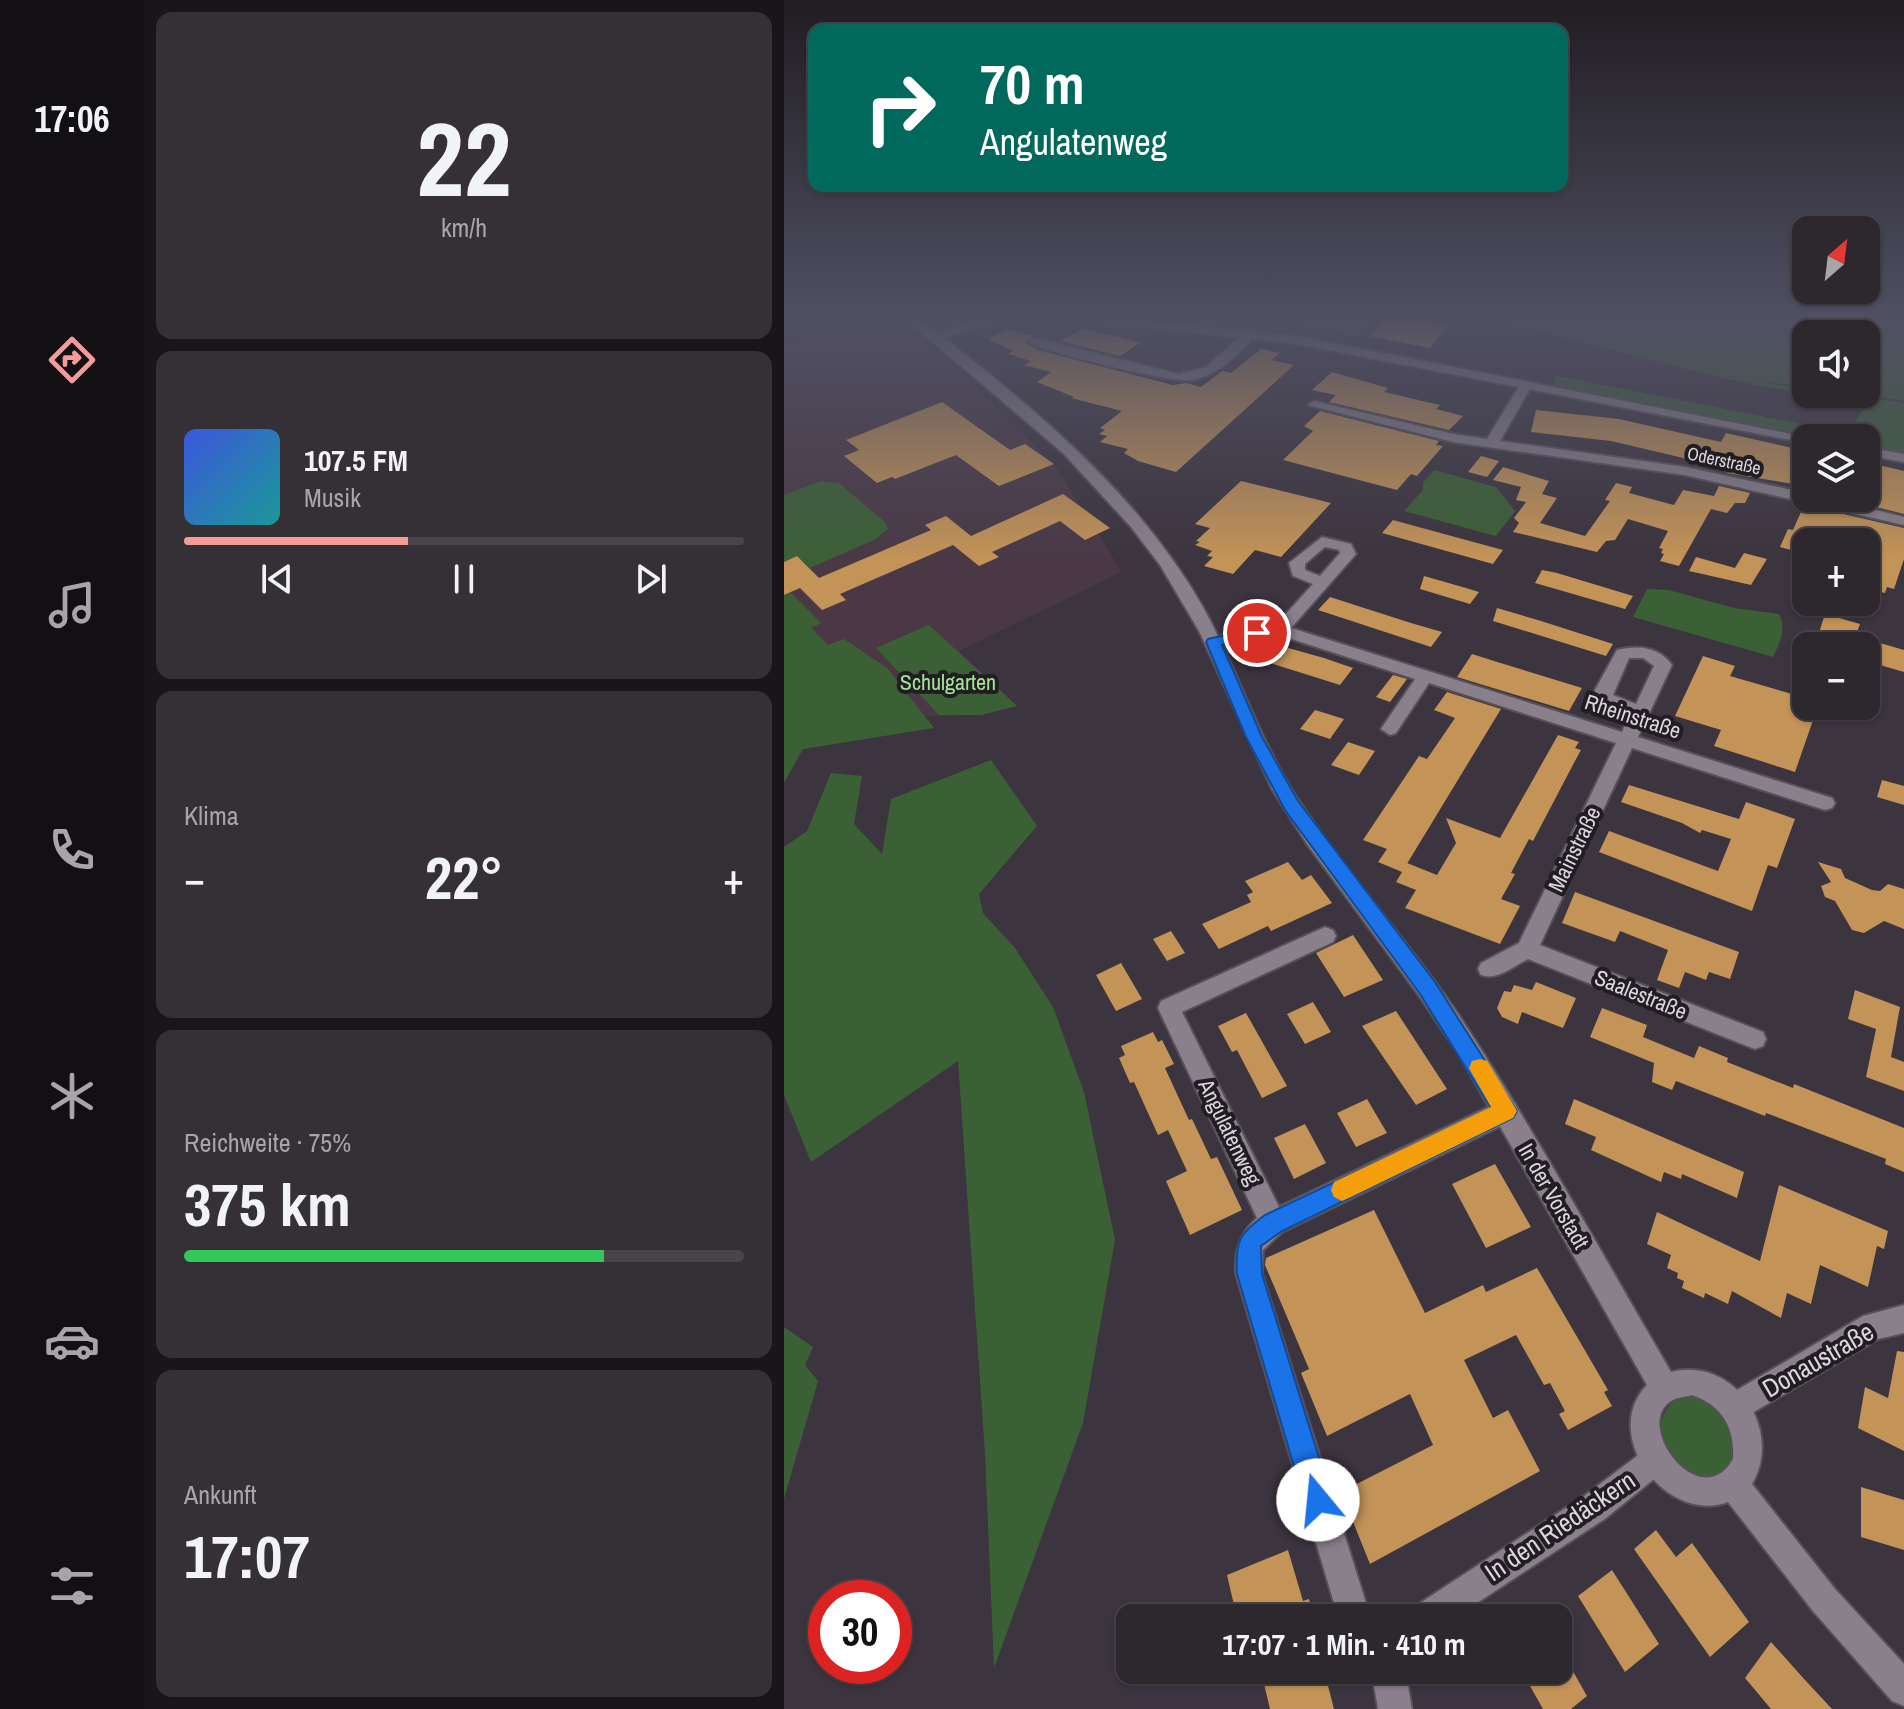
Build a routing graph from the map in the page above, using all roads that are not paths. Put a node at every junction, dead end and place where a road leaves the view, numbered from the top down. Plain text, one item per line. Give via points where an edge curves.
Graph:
1 (1010, 400) edge
2 (1517, 400) edge
3 (1602, 400) edge
4 (1314, 405) dead end
5 (1792, 436) edge
6 (1491, 444) junction
7 (1880, 454) edge
8 (1904, 458) edge
9 (1792, 494) edge
10 (1866, 512) edge
11 (1904, 521) edge
12 (1323, 582) dead end
13 (1280, 630) junction
14 (1213, 642) junction
15 (1426, 675) junction
16 (1641, 712) dead end
17 (1390, 729) dead end
18 (1627, 740) junction
19 (1825, 803) dead end
20 (1325, 936) dead end
21 (1527, 949) junction
22 (1489, 969) dead end
23 (1755, 1039) dead end
24 (1506, 1111) junction
25 (1273, 1223) junction
26 (1904, 1319) edge
27 (1664, 1387) junction
28 (1735, 1407) junction
29 (1655, 1460) junction
30 (1733, 1484) junction
31 (1350, 1604) edge
32 (1446, 1604) edge
33 (1391, 1684) edge
34 (1904, 1689) edge
35 (1395, 1709) edge

1 - 14 street, In der Vorstadt via 1122,506 1178,579
2 - 6 street
3 - 5 street
4 - 6 street, Oderstraße
6 - 9 street, Oderstraße via 1685,471
7 - 8 street
10 - 11 street, Oderstraße
12 - 13 street
13 - 14 street, Rheinstraße
13 - 15 street, Rheinstraße
14 - 24 street, In der Vorstadt via 1254,737 1292,806 1427,988
15 - 17 street
15 - 18 street, Rheinstraße
16 - 18 street, Mainstraße
18 - 19 street, Rheinstraße
18 - 21 street, Mainstraße
20 - 25 street, Angulatenweg via 1169,1008
21 - 22 street
21 - 23 street, Saalestraße
24 - 25 street
24 - 27 street, In der Vorstadt
25 - 31 street via 1252,1239 1249,1274
26 - 28 street, Donaustraße via 1873,1326
27 - 28 street via 1700,1383
27 - 29 street via 1653,1397 1646,1418
28 - 30 street via 1748,1440 1748,1458
29 - 30 street via 1668,1476 1701,1492 1718,1492
29 - 32 street, In den Riedäckern via 1595,1507
30 - 34 street via 1824,1600
33 - 35 street

